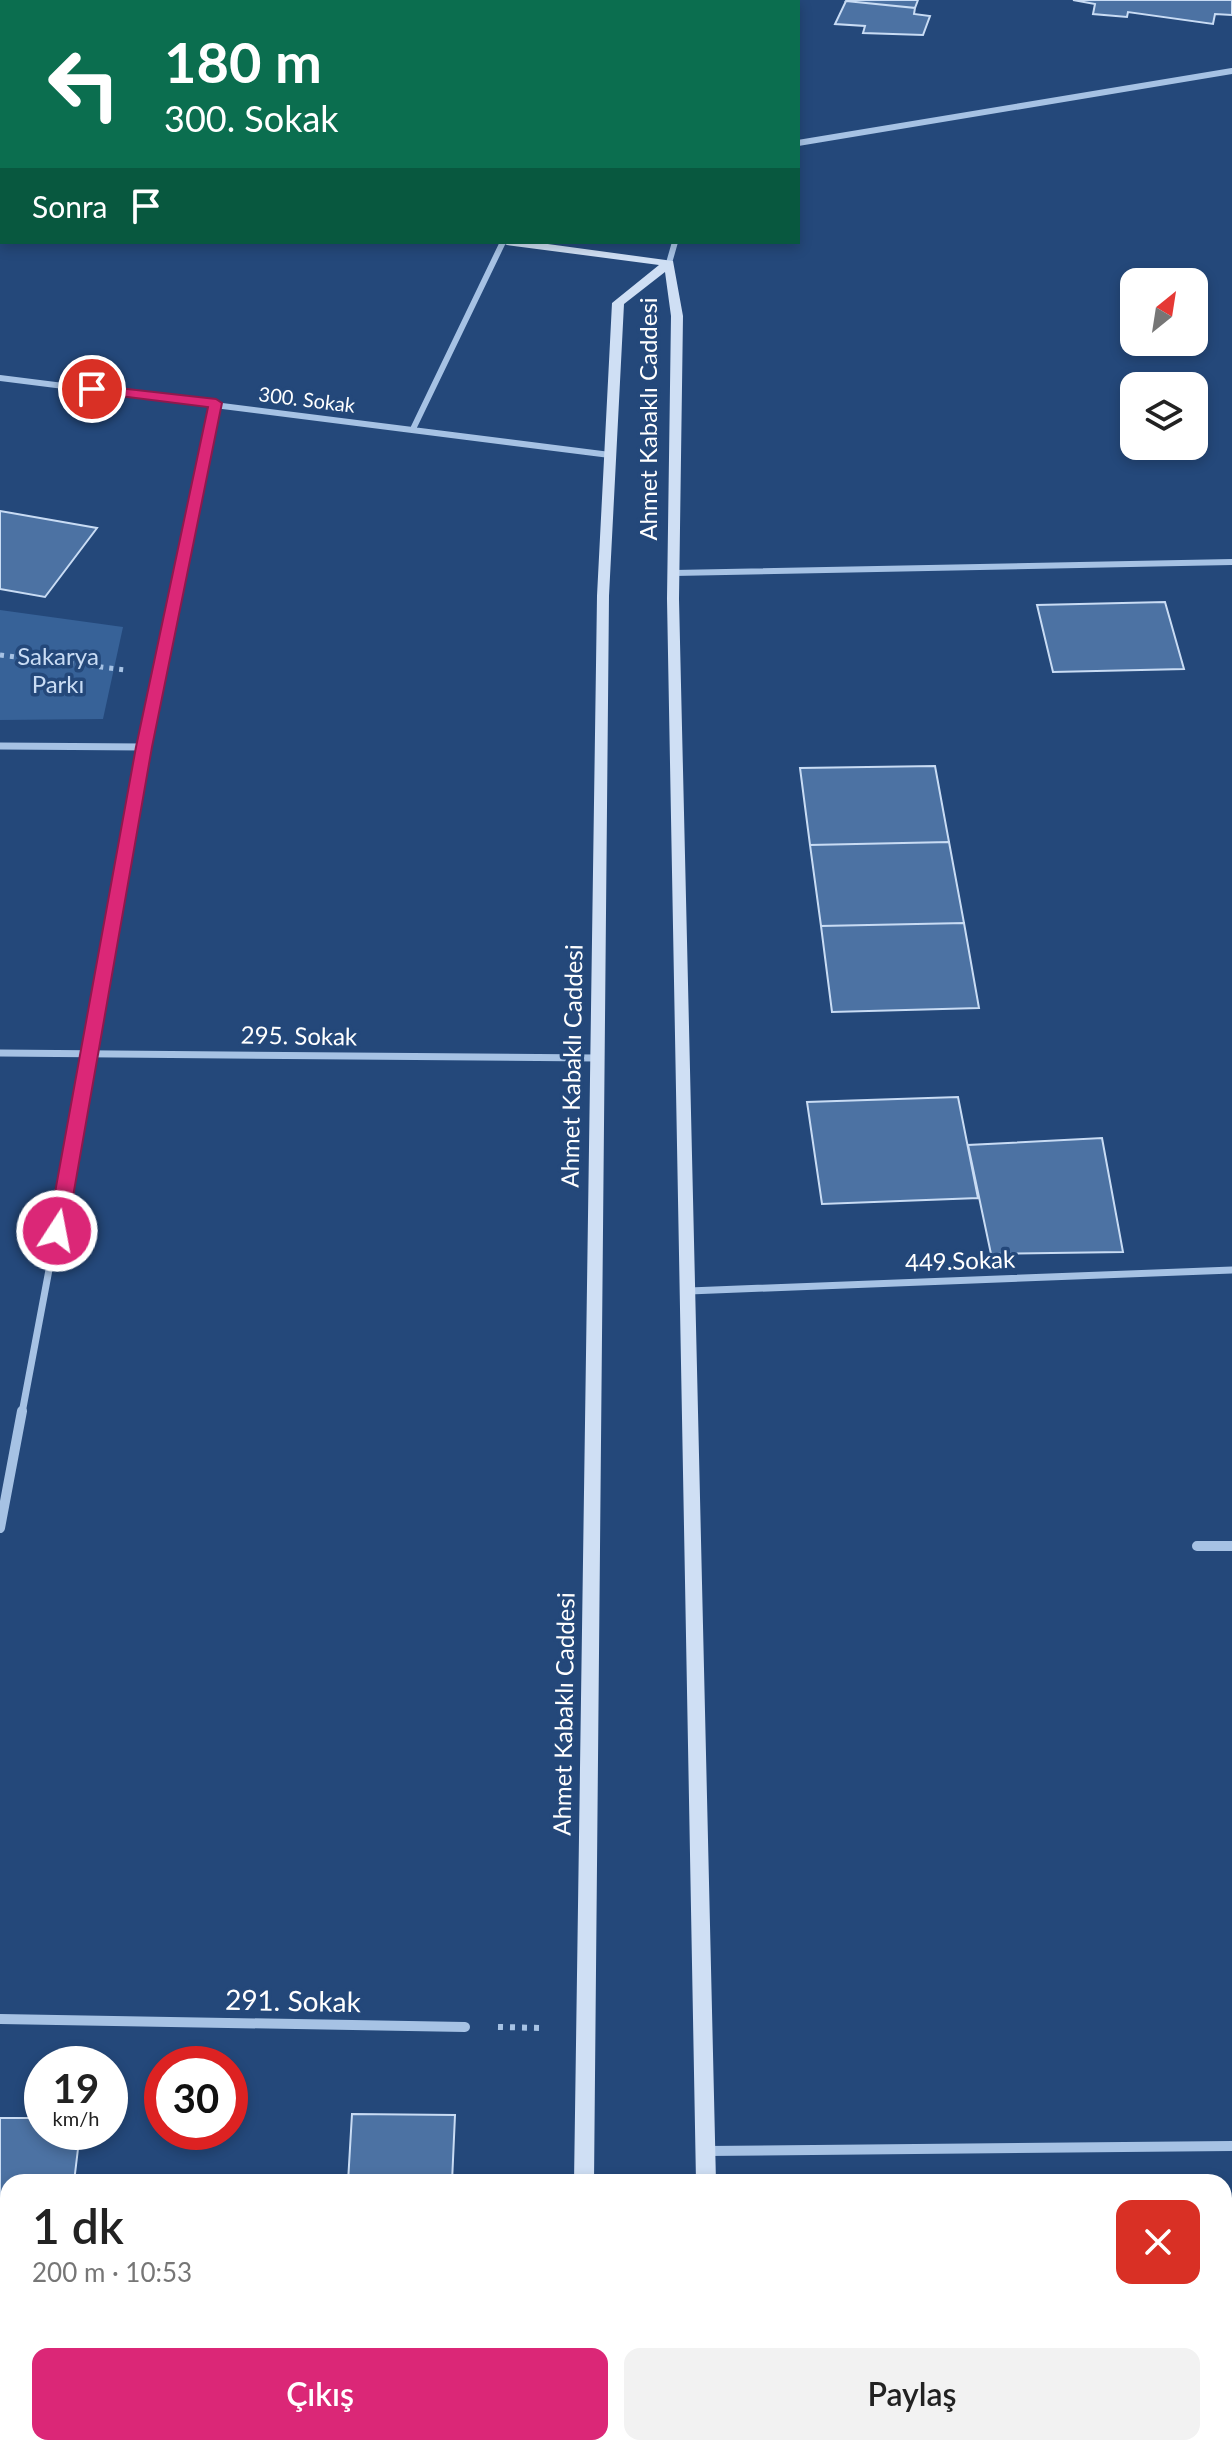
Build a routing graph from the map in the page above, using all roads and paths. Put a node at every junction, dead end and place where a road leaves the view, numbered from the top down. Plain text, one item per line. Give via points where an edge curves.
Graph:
1 (1232, 71) edge
2 (800, 143) edge
3 (504, 244) edge
4 (521, 244) edge
5 (674, 244) edge
6 (669, 263) junction
7 (0, 378) edge
8 (216, 403) junction
9 (413, 429) junction
10 (610, 455) junction
11 (1232, 562) edge
12 (674, 573) junction
13 (0, 655) edge
14 (159, 674) junction
15 (0, 746) edge
16 (144, 747) junction
17 (0, 1053) edge
18 (92, 1054) junction
19 (597, 1058) junction
20 (1232, 1270) edge
21 (689, 1291) junction
22 (0, 1528) edge
23 (1197, 1546) dead end
24 (1232, 1546) edge
25 (0, 2019) edge
26 (465, 2027) joint
27 (586, 2029) junction
28 (1232, 2146) edge
29 (706, 2151) junction
30 (584, 2174) edge
31 (706, 2174) edge

1 - 2 street
3 - 9 street
4 - 6 main road
5 - 6 street
6 - 10 main road, Ahmet Kabaklı Caddesi via 618,303
6 - 12 main road, Ahmet Kabaklı Caddesi via 677,316
7 - 8 street, 300. Sokak
8 - 9 street, 300. Sokak
8 - 14 street
9 - 10 street, 300. Sokak
10 - 19 main road, Ahmet Kabaklı Caddesi
11 - 12 street
12 - 21 main road, Ahmet Kabaklı Caddesi
13 - 14 path
14 - 16 street
15 - 16 street
16 - 18 street
17 - 18 street, 295. Sokak
18 - 19 street, 295. Sokak
18 - 22 street
19 - 27 main road, Ahmet Kabaklı Caddesi
20 - 21 street, 449.Sokak
21 - 29 main road, Ahmet Kabaklı Caddesi
23 - 24 street
25 - 26 street, 291. Sokak
26 - 27 path
27 - 30 main road, Ahmet Kabaklı Caddesi
28 - 29 street
29 - 31 main road, Ahmet Kabaklı Caddesi

